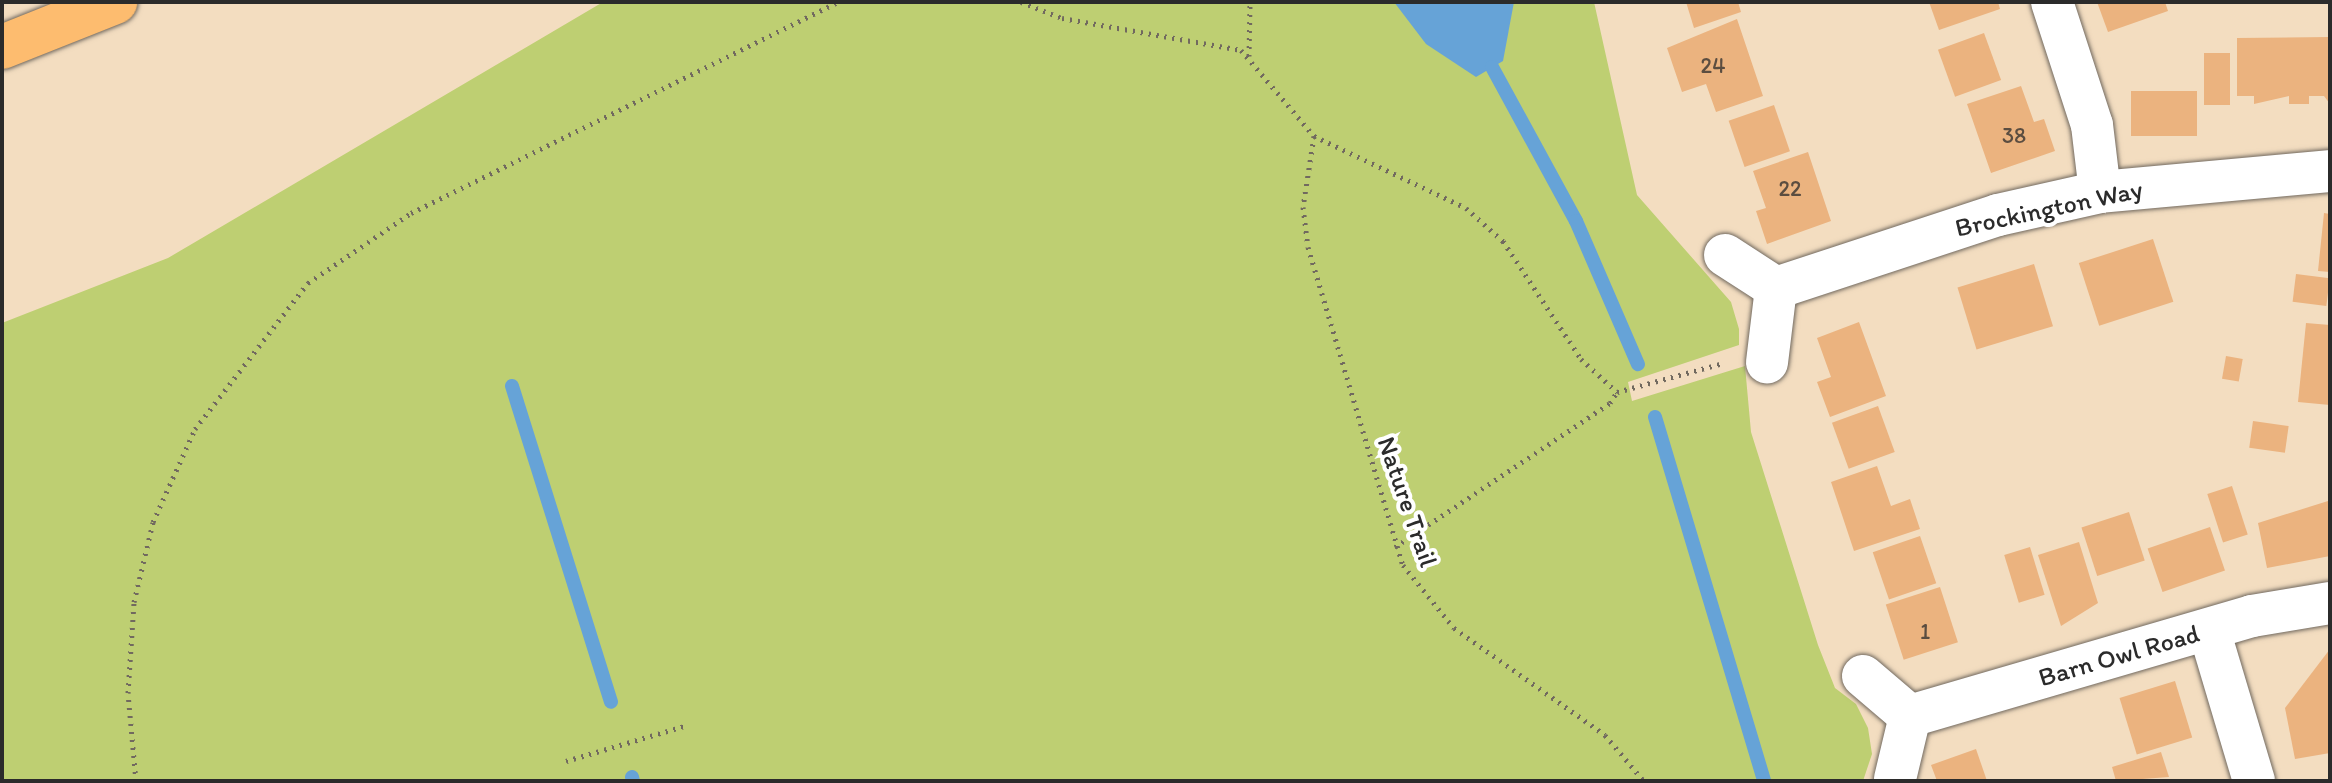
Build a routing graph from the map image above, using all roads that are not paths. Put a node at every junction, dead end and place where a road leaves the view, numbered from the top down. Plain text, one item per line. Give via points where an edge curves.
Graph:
1 (115, 2) edge
2 (2052, 2) edge
3 (2, 47) edge
4 (2330, 171) edge
5 (2100, 192) junction
6 (1725, 255) dead end
7 (1776, 288) junction
8 (1767, 362) road end
9 (2330, 603) edge
10 (2209, 630) junction
11 (1863, 676) dead end
12 (1910, 716) junction
13 (1895, 779) dead end
14 (2254, 781) edge

1 - 3 highway
2 - 5 street via 2092,125
4 - 5 street, Brockington Way
5 - 7 street, Brockington Way via 1998,215
6 - 7 street
7 - 8 street
9 - 10 street, Barn Owl Road
10 - 12 street, Barn Owl Road
10 - 14 street
11 - 12 street
12 - 13 street

